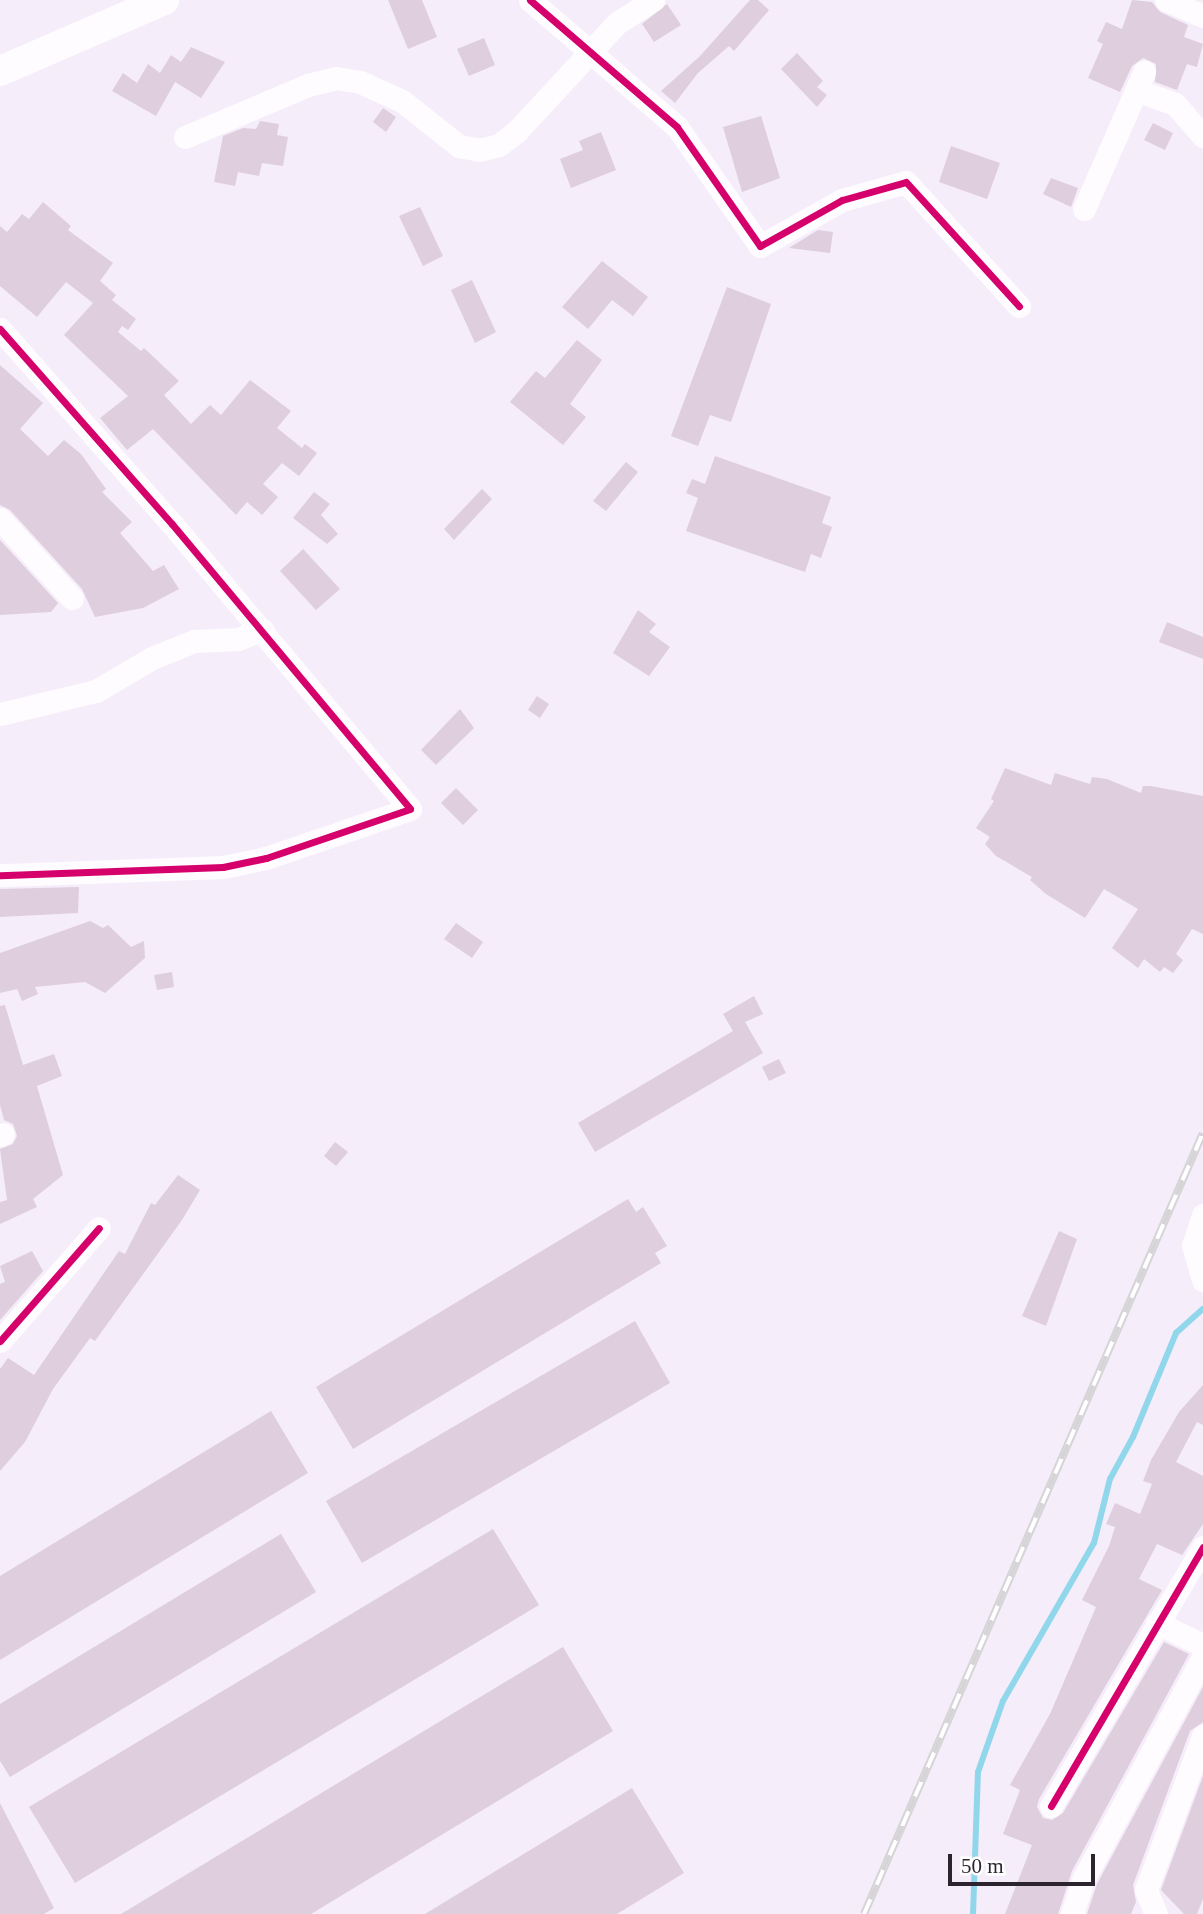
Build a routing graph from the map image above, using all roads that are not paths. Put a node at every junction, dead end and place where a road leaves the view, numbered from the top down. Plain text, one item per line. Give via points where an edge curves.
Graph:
1 (164, 0) edge
2 (530, 0) edge
3 (653, 0) edge
4 (1166, 0) edge
5 (1203, 16) edge
6 (590, 50) junction
7 (0, 71) edge
8 (1203, 136) edge
9 (185, 137) dead end
10 (1084, 209) dead end
11 (1019, 306) dead end
12 (0, 329) edge
13 (0, 519) edge
14 (72, 598) dead end
15 (262, 630) junction
16 (3, 708) edge
17 (0, 875) edge
18 (1203, 1215) edge
19 (99, 1228) dead end
20 (1203, 1281) edge
21 (0, 1341) edge
22 (1203, 1547) edge
23 (1157, 1623) junction
24 (1203, 1645) edge
25 (1203, 1657) edge
26 (1203, 1736) edge
27 (1051, 1806) dead end
28 (1072, 1914) edge
29 (1155, 1914) edge

1 - 7 main road
2 - 6 street
3 - 6 street via 617,23
4 - 5 street
6 - 9 street via 517,131 499,145 479,150 459,146 402,101 360,82 337,78 308,85
6 - 11 street via 677,127 760,246 842,200 906,182
8 - 10 street via 1175,104 1140,81
12 - 15 street
13 - 14 street
15 - 16 street via 238,639 194,641 152,658 96,691
15 - 17 street via 410,809 293,850 223,867
18 - 20 street via 1193,1245
19 - 21 street
22 - 23 street
23 - 24 street
23 - 27 street
25 - 28 street via 1084,1878
26 - 29 street via 1146,1890

